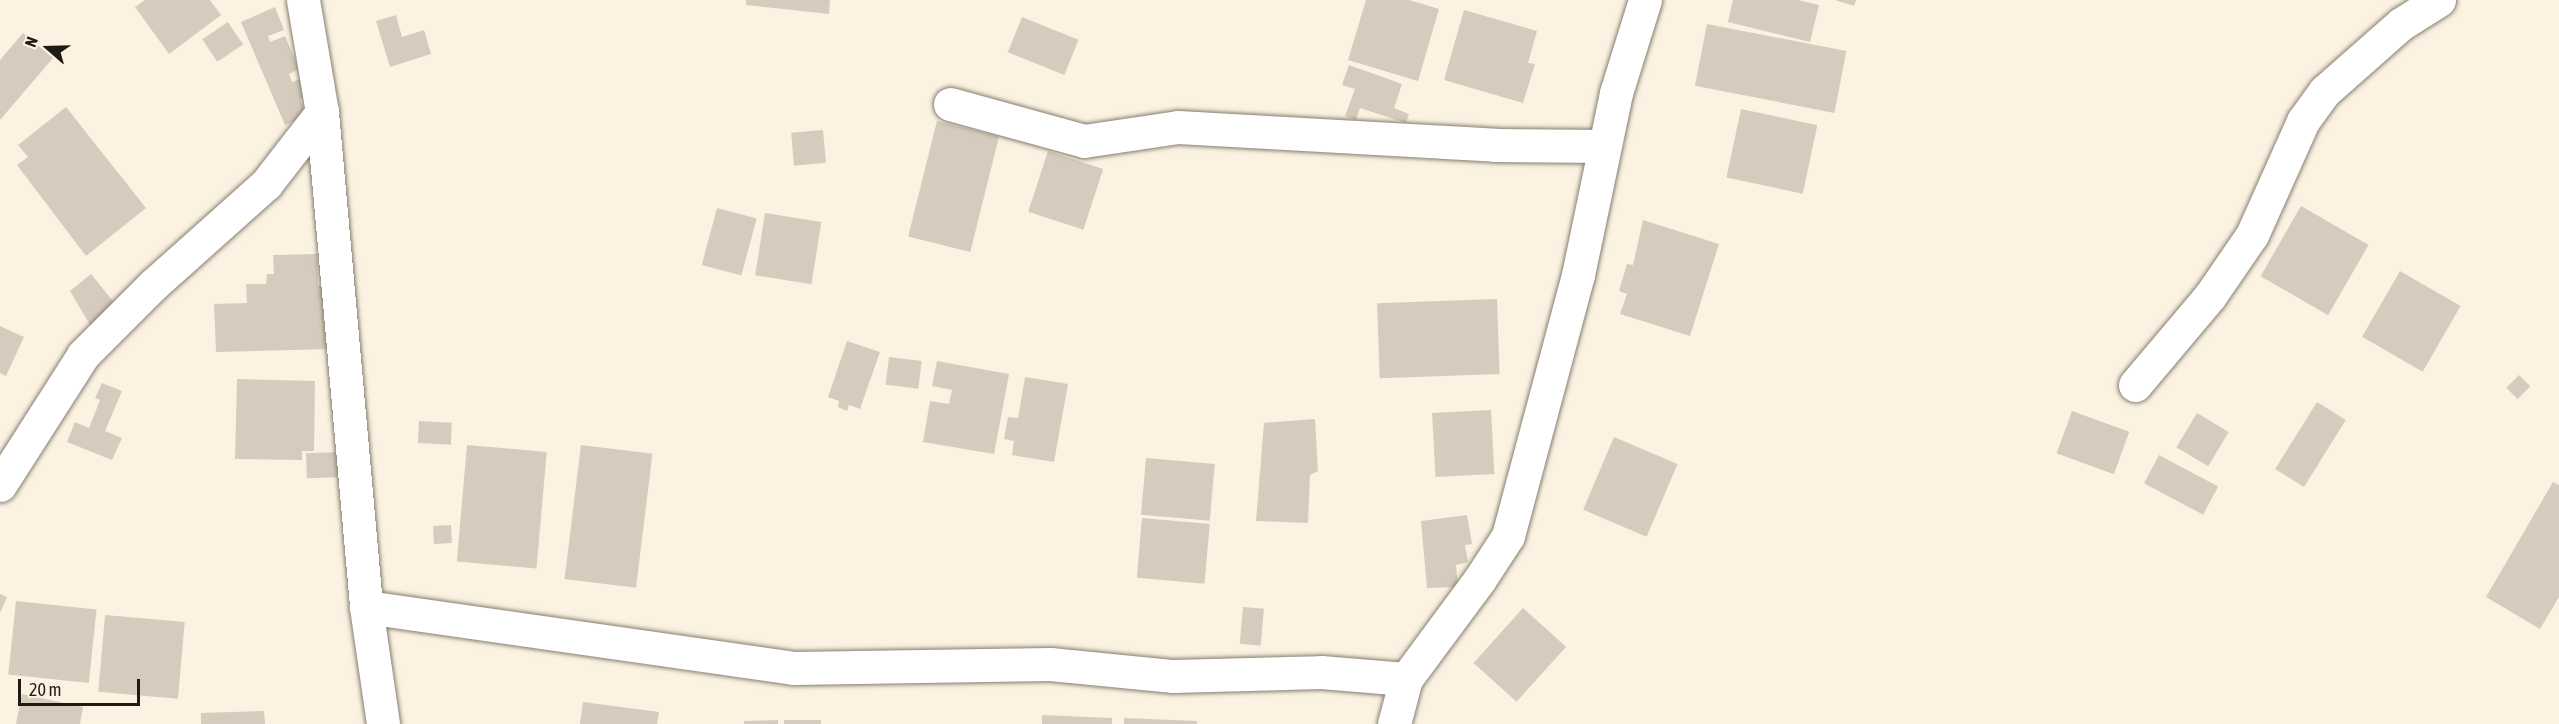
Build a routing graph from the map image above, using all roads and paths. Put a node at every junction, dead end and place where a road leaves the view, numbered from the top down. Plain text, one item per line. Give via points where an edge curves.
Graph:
1 (303, 0) edge
2 (1645, 0) edge
3 (2439, 0) edge
4 (950, 104) dead end
5 (322, 112) junction
6 (1604, 146) junction
7 (2134, 385) dead end
8 (0, 485) edge
9 (366, 607) junction
10 (1406, 679) junction
11 (382, 724) edge
12 (1394, 724) edge

1 - 5 street
2 - 6 street
3 - 7 street via 2401,24 2325,91 2303,121 2252,235 2210,296
4 - 6 street via 1084,141 1178,127 1249,128 1496,145
5 - 8 street via 266,184 82,355
5 - 9 street
6 - 10 street via 1578,275 1508,536
9 - 10 street via 793,668 1050,664 1173,676 1321,672
9 - 11 street
10 - 12 street

